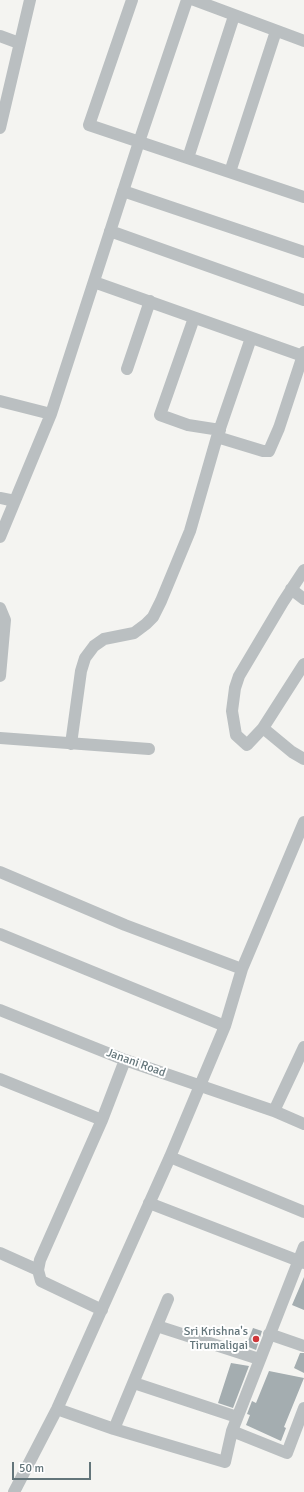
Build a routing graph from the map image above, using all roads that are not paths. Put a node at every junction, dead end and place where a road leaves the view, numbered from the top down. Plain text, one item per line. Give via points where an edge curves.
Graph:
1 (29, 0) edge
2 (132, 0) edge
3 (187, 0) edge
4 (194, 0) edge
5 (234, 16) junction
6 (276, 31) junction
7 (0, 36) edge
8 (304, 41) edge
9 (19, 43) junction
10 (4, 92) edge
11 (0, 128) edge
12 (139, 142) junction
13 (188, 158) junction
14 (230, 172) junction
15 (123, 191) junction
16 (304, 197) edge
17 (110, 231) junction
18 (304, 252) edge
19 (94, 282) junction
20 (304, 300) edge
21 (150, 301) junction
22 (194, 318) junction
23 (251, 338) junction
24 (303, 354) edge
25 (127, 369) dead end
26 (0, 400) edge
27 (51, 414) junction
28 (219, 434) junction
29 (0, 498) edge
30 (15, 501) junction
31 (0, 537) edge
32 (304, 570) edge
33 (291, 589) junction
34 (304, 599) edge
35 (0, 608) edge
36 (304, 664) edge
37 (0, 676) edge
38 (263, 728) junction
39 (0, 738) edge
40 (71, 744) junction
41 (149, 749) dead end
42 (302, 755) edge
43 (304, 822) edge
44 (0, 872) edge
45 (0, 934) edge
46 (242, 969) junction
47 (0, 1010) edge
48 (225, 1026) junction
49 (304, 1047) edge
50 (125, 1060) junction
51 (0, 1079) edge
52 (200, 1085) junction
53 (274, 1111) junction
54 (102, 1120) junction
55 (304, 1124) edge
56 (170, 1157) junction
57 (149, 1203) junction
58 (304, 1212) edge
59 (304, 1247) edge
60 (0, 1253) edge
61 (301, 1262) edge
62 (38, 1270) junction
63 (168, 1299) dead end
64 (102, 1310) junction
65 (157, 1326) junction
66 (270, 1334) junction
67 (304, 1346) edge
68 (259, 1359) junction
69 (134, 1382) junction
70 (304, 1408) edge
71 (57, 1409) junction
72 (237, 1417) junction
73 (114, 1430) junction
74 (232, 1432) junction
75 (14, 1492) edge

1 - 9 street
2 - 12 street via 89,125
3 - 12 street
4 - 5 street
5 - 6 street
5 - 13 street
6 - 8 street
6 - 14 street
7 - 9 street
9 - 10 street
10 - 11 street
12 - 13 street
12 - 15 street
13 - 14 street
14 - 16 street
15 - 17 street
15 - 18 street
17 - 19 street
17 - 20 street
19 - 21 street
19 - 27 street
21 - 22 street
21 - 25 street
22 - 23 street
22 - 28 street via 160,415
23 - 24 street
23 - 28 street
24 - 28 street via 269,451
26 - 27 street
27 - 30 street
28 - 40 street via 190,531 153,617 134,633 104,639 94,646 85,658 81,670
29 - 30 street
30 - 31 street
32 - 33 street
33 - 34 street
33 - 38 street via 239,676 232,697 236,735 247,745
35 - 37 street via 5,620
36 - 38 street
38 - 42 street
39 - 40 street
40 - 41 street
43 - 46 street
44 - 46 street via 126,925
45 - 48 street
46 - 48 street
47 - 50 street, Janani Road
48 - 52 street
49 - 53 street
50 - 52 street, Janani Road
50 - 54 street
51 - 54 street
52 - 53 street, Janani Road
52 - 56 street
53 - 55 street, Janani Road
54 - 62 street via 40,1260
56 - 57 street
56 - 58 street
57 - 61 street
57 - 64 street
59 - 61 street
60 - 62 street
61 - 66 street
62 - 64 street via 41,1281
63 - 65 street
64 - 71 street
65 - 68 street
65 - 69 street
66 - 67 street
66 - 68 street
68 - 72 street
69 - 72 street
69 - 73 street
70 - 74 street via 287,1453
71 - 73 street
71 - 75 street
72 - 74 street
73 - 74 street via 225,1462

